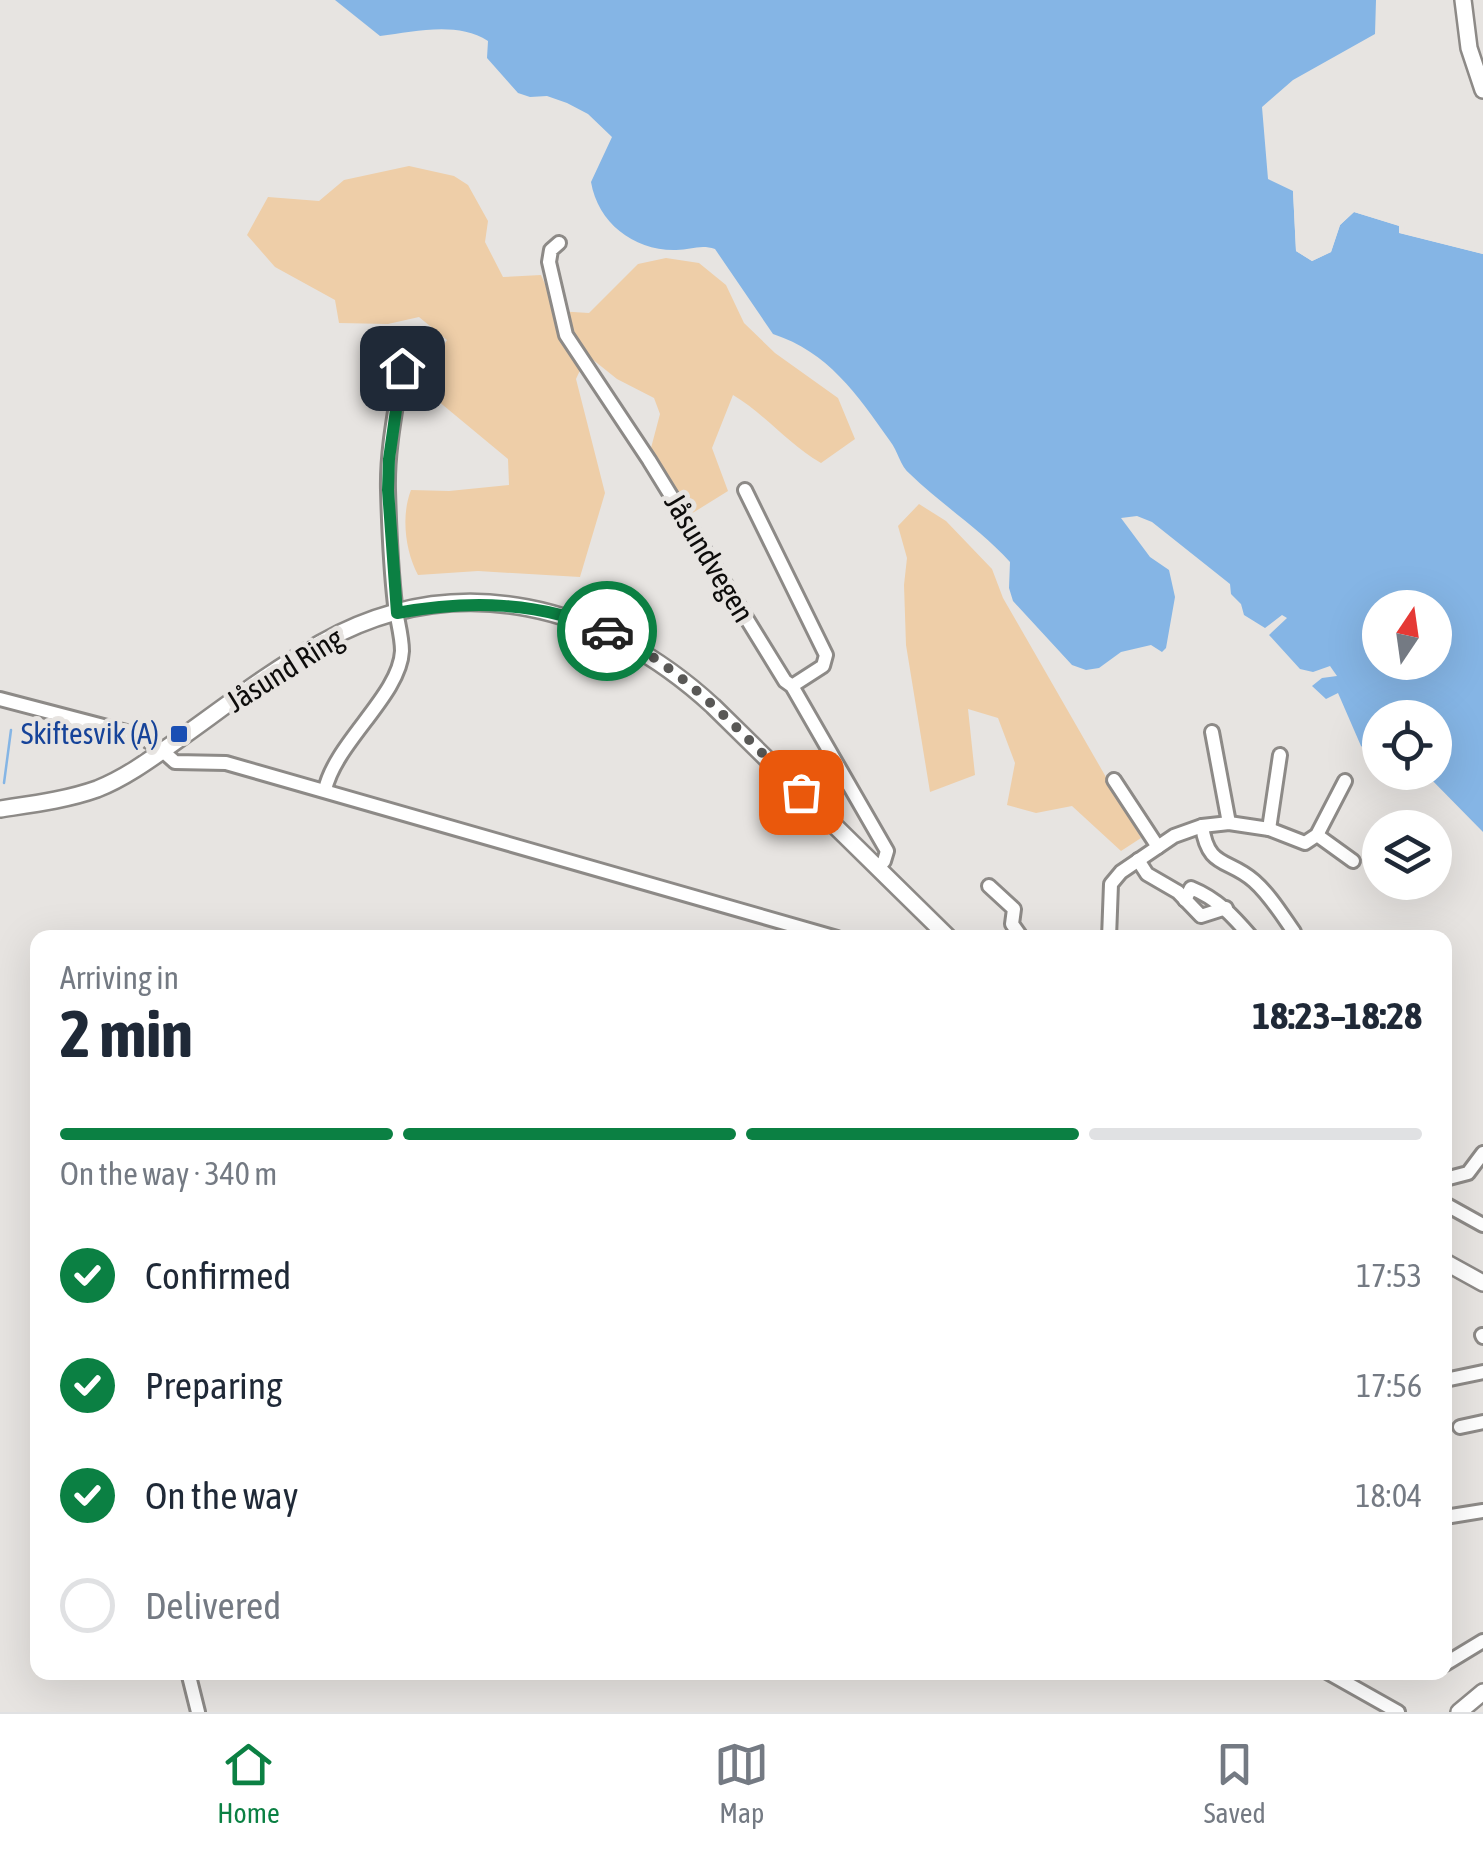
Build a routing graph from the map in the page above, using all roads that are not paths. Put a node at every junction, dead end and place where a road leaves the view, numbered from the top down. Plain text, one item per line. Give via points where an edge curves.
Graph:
1 (1463, 0) edge
2 (1483, 90) edge
3 (558, 243) dead end
4 (402, 368) dead end
5 (745, 490) dead end
6 (397, 613) junction
7 (792, 686) junction
8 (0, 698) edge
9 (1212, 732) dead end
10 (163, 750) junction
11 (1280, 755) dead end
12 (1114, 780) dead end
13 (1345, 781) dead end
14 (325, 790) junction
15 (0, 809) edge
16 (1230, 823) junction
17 (1202, 826) junction
18 (1270, 829) junction
19 (1317, 834) junction
20 (1158, 847) junction
21 (1138, 860) junction
22 (1353, 861) dead end
23 (878, 868) junction
24 (989, 886) dead end
25 (1186, 900) junction
26 (1226, 908) junction
27 (809, 930) edge
28 (940, 930) edge
29 (1016, 930) edge
30 (1109, 930) edge
31 (1245, 930) edge
32 (1292, 930) edge
33 (1483, 1153) edge
34 (1452, 1178) edge
35 (1452, 1208) edge
36 (1483, 1226) edge
37 (1452, 1266) edge
38 (1483, 1283) edge
39 (1483, 1372) edge
40 (1452, 1379) edge
41 (1483, 1422) edge
42 (1460, 1427) dead end
43 (1483, 1511) edge
44 (1452, 1514) edge
45 (1483, 1641) edge
46 (1452, 1660) edge
47 (190, 1680) edge
48 (1348, 1680) edge
49 (1483, 1692) edge
50 (1374, 1700) junction
51 (1483, 1700) edge
52 (198, 1712) edge
53 (1385, 1712) edge
54 (1398, 1712) edge
55 (1459, 1712) edge
56 (1474, 1712) edge

1 - 2 main road
3 - 7 street, Jåsundvegen via 549,262 566,335
4 - 6 street via 388,490
5 - 7 street via 826,655 822,666
6 - 10 main road, Jåsund Ring via 323,641
6 - 14 street via 398,668 328,774
6 - 23 main road, Jåsund Ring via 508,605 618,636 700,694
7 - 23 street, Jåsundvegen via 887,851
8 - 10 street via 134,734
9 - 16 street
10 - 14 street via 175,762 226,763
10 - 15 main road, Jåsund Ring via 99,788
11 - 18 street
12 - 20 street
13 - 19 street
14 - 27 street
16 - 17 street
16 - 18 street
17 - 20 street
17 - 32 street via 1212,856 1256,883
18 - 19 street via 1304,843
19 - 22 street
20 - 21 street
21 - 25 street
21 - 30 street via 1110,884
23 - 28 main road, Jåsund Ring
24 - 29 street via 1014,908
25 - 26 street via 1201,916
25 - 26 street via 1191,888
26 - 31 street
33 - 34 street via 1468,1173
35 - 36 street
37 - 38 main road
39 - 40 street
41 - 42 street
43 - 44 street
45 - 46 street
47 - 52 street
48 - 50 street
49 - 55 main road
50 - 53 street
50 - 54 street
51 - 56 main road

